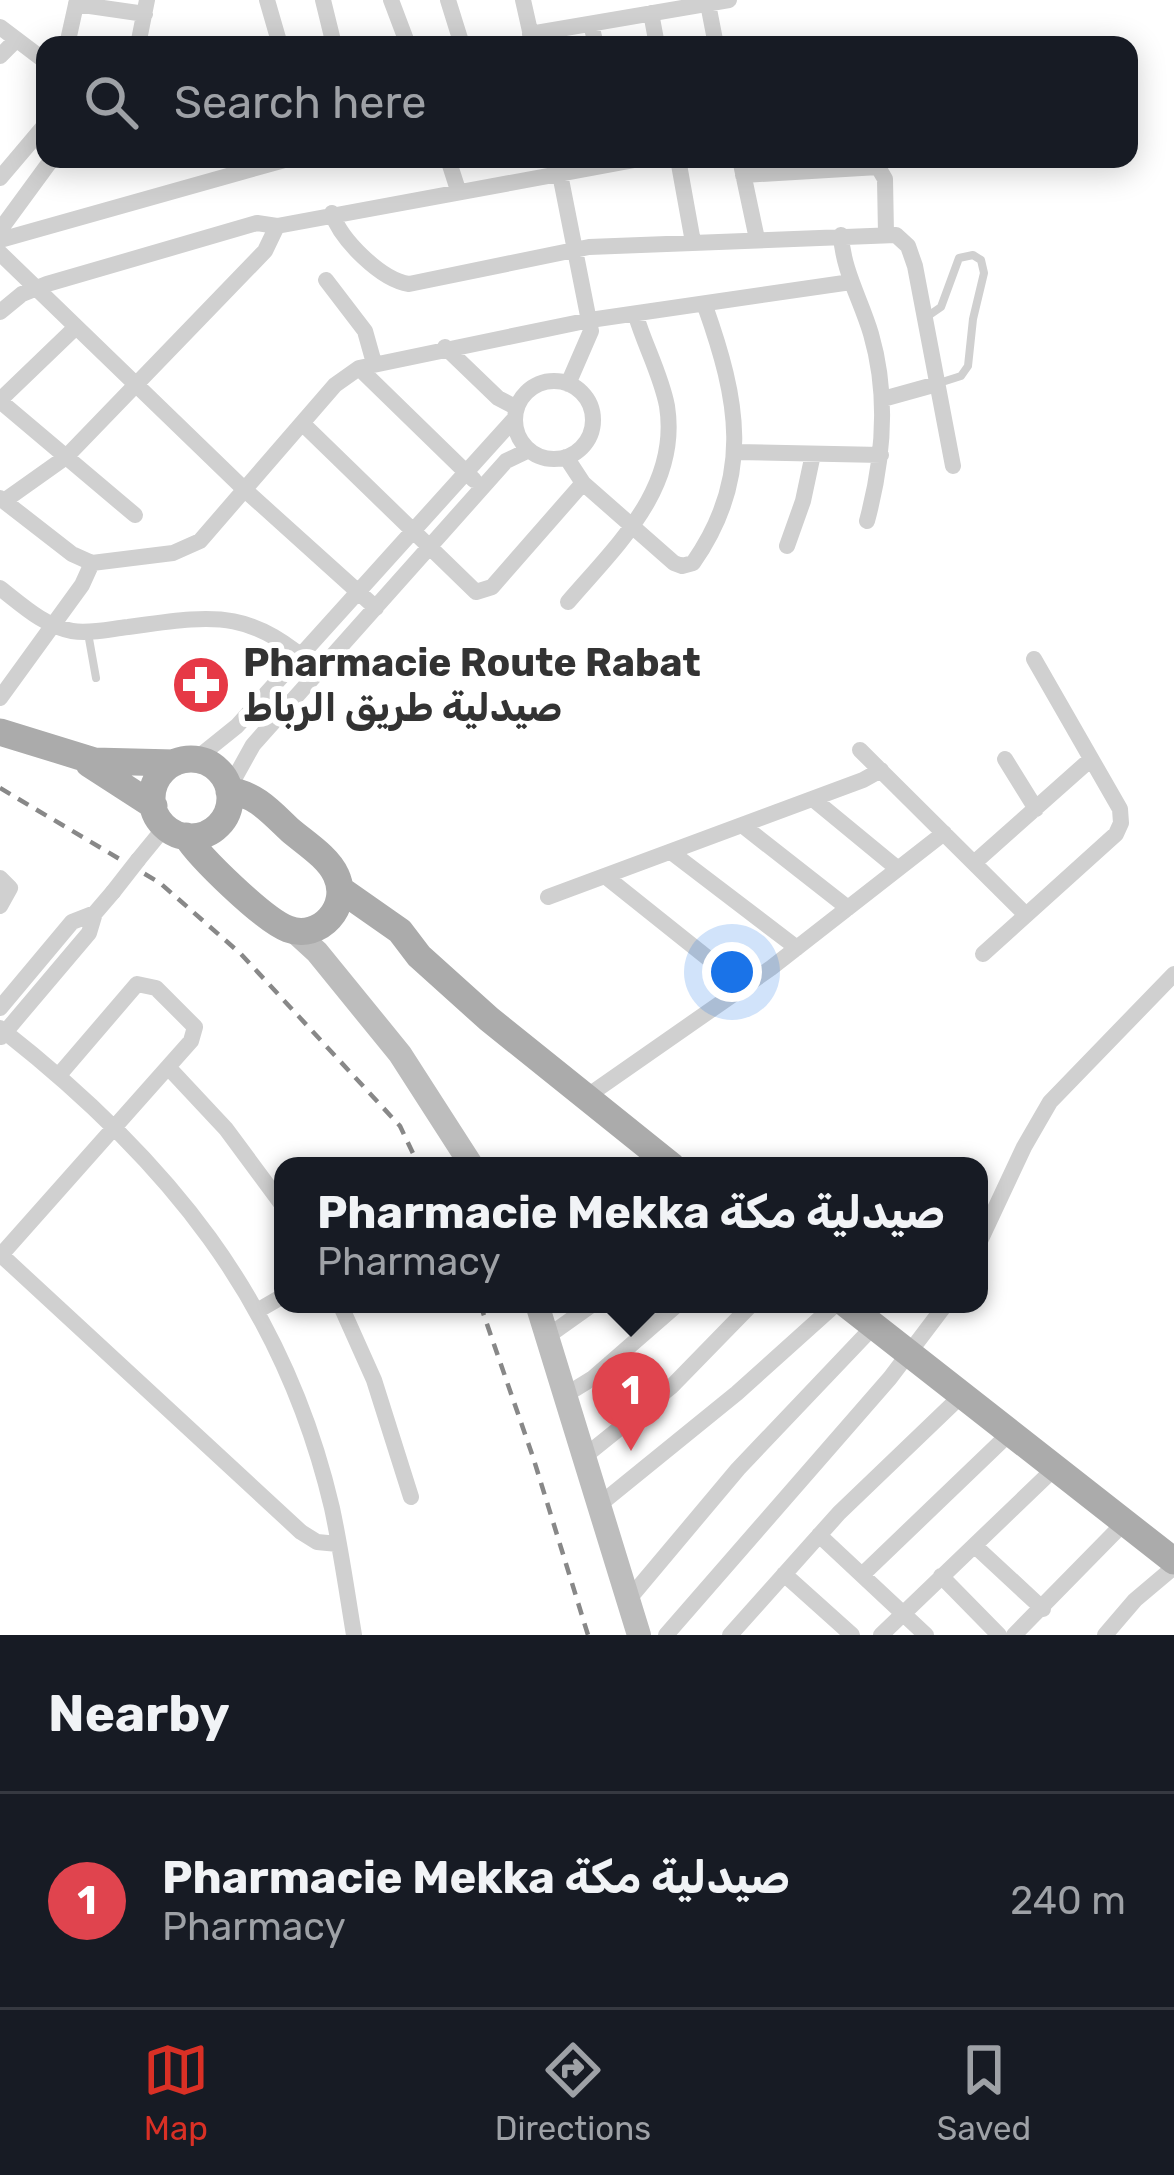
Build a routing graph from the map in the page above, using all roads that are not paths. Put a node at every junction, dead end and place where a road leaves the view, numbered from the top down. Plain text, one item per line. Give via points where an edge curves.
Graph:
1 (267, 0) edge
2 (323, 0) edge
3 (391, 0) edge
4 (448, 0) edge
5 (523, 0) edge
6 (606, 0) edge
7 (729, 0) edge
8 (76, 2) edge
9 (708, 4) junction
10 (146, 7) edge
11 (651, 14) junction
12 (600, 22) junction
13 (0, 27) edge
14 (69, 36) edge
15 (277, 36) edge
16 (332, 36) edge
17 (403, 36) edge
18 (459, 36) edge
19 (531, 36) edge
20 (547, 36) edge
21 (598, 36) edge
22 (655, 36) edge
23 (714, 36) edge
24 (15, 41) junction
25 (36, 55) edge
26 (0, 56) edge
27 (36, 136) edge
28 (45, 168) edge
29 (256, 168) edge
30 (451, 168) edge
31 (516, 168) edge
32 (549, 168) edge
33 (559, 168) edge
34 (680, 168) edge
35 (742, 168) edge
36 (879, 168) edge
37 (0, 178) edge
38 (518, 179) junction
39 (458, 190) junction
40 (332, 213) junction
41 (277, 226) junction
42 (0, 230) edge
43 (886, 234) junction
44 (841, 235) junction
45 (757, 239) junction
46 (0, 240) edge
47 (693, 242) junction
48 (576, 249) junction
49 (0, 253) edge
50 (326, 280) dead end
51 (851, 282) junction
52 (36, 288) junction
53 (705, 306) junction
54 (0, 312) edge
55 (636, 316) junction
56 (925, 318) junction
57 (590, 320) junction
58 (76, 327) junction
59 (445, 347) junction
60 (367, 365) junction
61 (937, 383) junction
62 (568, 384) junction
63 (136, 385) junction
64 (883, 399) junction
65 (0, 400) edge
66 (516, 413) junction
67 (302, 423) junction
68 (529, 450) junction
69 (735, 452) junction
70 (813, 454) junction
71 (881, 455) junction
72 (67, 457) junction
73 (566, 457) junction
74 (953, 466) dead end
75 (466, 473) junction
76 (583, 484) junction
77 (482, 488) junction
78 (245, 490) junction
79 (2, 499) edge
80 (135, 515) dead end
81 (867, 520) dead end
82 (632, 526) junction
83 (413, 531) junction
84 (787, 546) dead end
85 (429, 547) junction
86 (92, 563) junction
87 (0, 588) edge
88 (358, 592) junction
89 (568, 602) dead end
90 (376, 608) junction
91 (52, 625) junction
92 (88, 632) junction
93 (302, 655) junction
94 (1034, 659) dead end
95 (320, 671) junction
96 (96, 678) dead end
97 (0, 698) edge
98 (0, 732) edge
99 (860, 750) dead end
100 (80, 759) junction
101 (1005, 759) dead end
102 (1091, 759) junction
103 (185, 761) junction
104 (880, 770) junction
105 (229, 789) junction
106 (812, 799) junction
107 (1036, 808) junction
108 (168, 823) junction
109 (742, 825) junction
110 (944, 832) junction
111 (671, 852) junction
112 (974, 863) junction
113 (898, 868) junction
114 (605, 877) junction
115 (0, 878) edge
116 (548, 896) dead end
117 (0, 906) edge
118 (848, 908) junction
119 (333, 909) junction
120 (95, 913) junction
121 (1026, 915) junction
122 (293, 931) junction
123 (796, 948) junction
124 (983, 954) dead end
125 (1174, 974) edge
126 (744, 987) junction
127 (354, 999) junction
128 (0, 1008) edge
129 (2, 1033) edge
130 (168, 1067) junction
131 (59, 1075) junction
132 (586, 1097) junction
133 (116, 1127) junction
134 (466, 1157) edge
135 (659, 1157) edge
136 (274, 1194) edge
137 (988, 1224) edge
138 (1, 1254) edge
139 (274, 1301) edge
140 (256, 1311) junction
141 (344, 1313) edge
142 (540, 1313) edge
143 (580, 1313) edge
144 (668, 1313) edge
145 (743, 1313) edge
146 (826, 1313) edge
147 (857, 1313) edge
148 (939, 1313) edge
149 (874, 1326) junction
150 (548, 1336) junction
151 (908, 1353) junction
152 (567, 1394) junction
153 (962, 1396) junction
154 (1010, 1433) junction
155 (585, 1456) junction
156 (1054, 1468) junction
157 (411, 1497) dead end
158 (599, 1505) junction
159 (1125, 1522) junction
160 (819, 1535) junction
161 (338, 1544) junction
162 (975, 1546) junction
163 (1174, 1564) edge
164 (784, 1574) junction
165 (862, 1575) junction
166 (941, 1576) junction
167 (628, 1600) junction
168 (1043, 1609) junction
169 (903, 1613) junction
170 (354, 1635) edge
171 (639, 1635) edge
172 (666, 1635) edge
173 (730, 1635) edge
174 (852, 1635) edge
175 (881, 1635) edge
176 (926, 1635) edge
177 (999, 1635) edge
178 (1014, 1635) edge
179 (1105, 1635) edge

1 - 15 street
2 - 16 street
3 - 17 street
4 - 18 street
5 - 19 street
6 - 12 street
7 - 9 street
8 - 10 street
8 - 14 street
9 - 11 street
9 - 23 street
11 - 12 street
11 - 22 street
12 - 20 street
12 - 21 street
13 - 24 street
24 - 25 street
24 - 26 street
27 - 37 street
28 - 42 street
29 - 46 street
30 - 39 street
31 - 38 street
32 - 38 street
33 - 48 street
34 - 47 street
35 - 45 street
36 - 43 street
38 - 39 street
39 - 40 street
40 - 41 street
40 - 48 street via 343,234 402,283
41 - 52 street via 257,223
41 - 63 street via 265,251
43 - 44 street
43 - 56 street via 908,246
44 - 45 street
44 - 51 street
45 - 47 street
47 - 48 street
48 - 57 street
49 - 52 street
50 - 60 street via 365,331
51 - 53 street
51 - 64 street
52 - 54 street
52 - 58 street
53 - 55 street
53 - 69 street via 732,391
55 - 57 street
55 - 82 street via 668,433 658,483
56 - 61 street
56 - 61 lane via 941,307 956,262 977,257 984,273 967,370
57 - 59 street
57 - 62 street
58 - 63 street
58 - 65 street
59 - 60 street
59 - 66 street
60 - 67 street via 335,385
60 - 75 street
61 - 64 street
61 - 74 street
62 - 66 street via 537,385
62 - 73 street via 586,399 593,421 585,443
63 - 72 street
63 - 78 street
64 - 71 street
65 - 72 street
66 - 68 street
66 - 75 street
67 - 78 street
67 - 83 street
68 - 73 street
68 - 77 street via 512,455
69 - 70 street
69 - 82 street via 717,521 693,563 677,566
70 - 71 street
70 - 84 street
71 - 81 street
72 - 79 street
72 - 80 street
73 - 76 street
75 - 77 street
75 - 83 street
76 - 82 street
76 - 85 street via 484,592
77 - 85 street
78 - 86 street via 186,549
78 - 88 street
79 - 86 street
82 - 89 street
83 - 85 street
83 - 88 street
85 - 90 street
86 - 91 street
87 - 91 street
88 - 90 street
88 - 93 street
90 - 95 street
91 - 92 street
91 - 97 street
92 - 93 street via 232,618
92 - 96 lane
93 - 95 street
93 - 103 street via 225,739
94 - 102 street
95 - 105 street via 253,746
98 - 100 main road
99 - 104 street
100 - 103 main road
100 - 108 main road
101 - 107 street
102 - 107 street
102 - 121 street via 1120,808 1119,829
103 - 105 main road via 214,766
103 - 108 main road via 156,781
104 - 106 street
104 - 110 street
105 - 108 main road via 219,824 200,835
105 - 119 main road via 261,804 330,866
106 - 109 street
106 - 113 street
107 - 112 street
108 - 120 street, bridge
108 - 122 main road
109 - 111 street
109 - 118 street
110 - 112 street
110 - 113 street
111 - 114 street
111 - 123 street
112 - 121 street
113 - 118 street
114 - 116 street
114 - 126 street
115 - 117 street via 10,889
118 - 123 street
119 - 122 main road via 315,929
119 - 127 main road
119 - 132 main road via 400,931 419,956
120 - 128 street via 72,922
120 - 129 street via 89,933
121 - 124 street
122 - 127 main road
123 - 126 street
125 - 137 street via 1050,1102
126 - 132 street
127 - 134 main road
129 - 131 street
130 - 131 street via 195,1027 143,983
130 - 133 street
130 - 136 street
131 - 133 street
132 - 135 main road
133 - 138 street
133 - 140 street via 191,1208
138 - 161 street via 301,1532
139 - 140 street
140 - 161 street via 317,1459
141 - 157 street
142 - 150 main road
143 - 150 street
144 - 152 street
145 - 155 street via 672,1386
146 - 158 street
147 - 149 main road
148 - 151 street
149 - 151 main road
149 - 167 street
150 - 152 main road
151 - 153 main road
151 - 172 street
152 - 155 main road
153 - 154 main road
153 - 160 street
154 - 156 main road
154 - 165 street
155 - 158 main road
156 - 159 main road
156 - 162 street
158 - 167 main road
159 - 163 main road
159 - 168 street
160 - 164 street
160 - 165 street
161 - 170 street
162 - 166 street
162 - 168 street
163 - 179 street
164 - 173 street
164 - 174 street
165 - 169 street
166 - 169 street
166 - 177 street
167 - 171 main road
168 - 178 street
169 - 175 street
169 - 176 street

